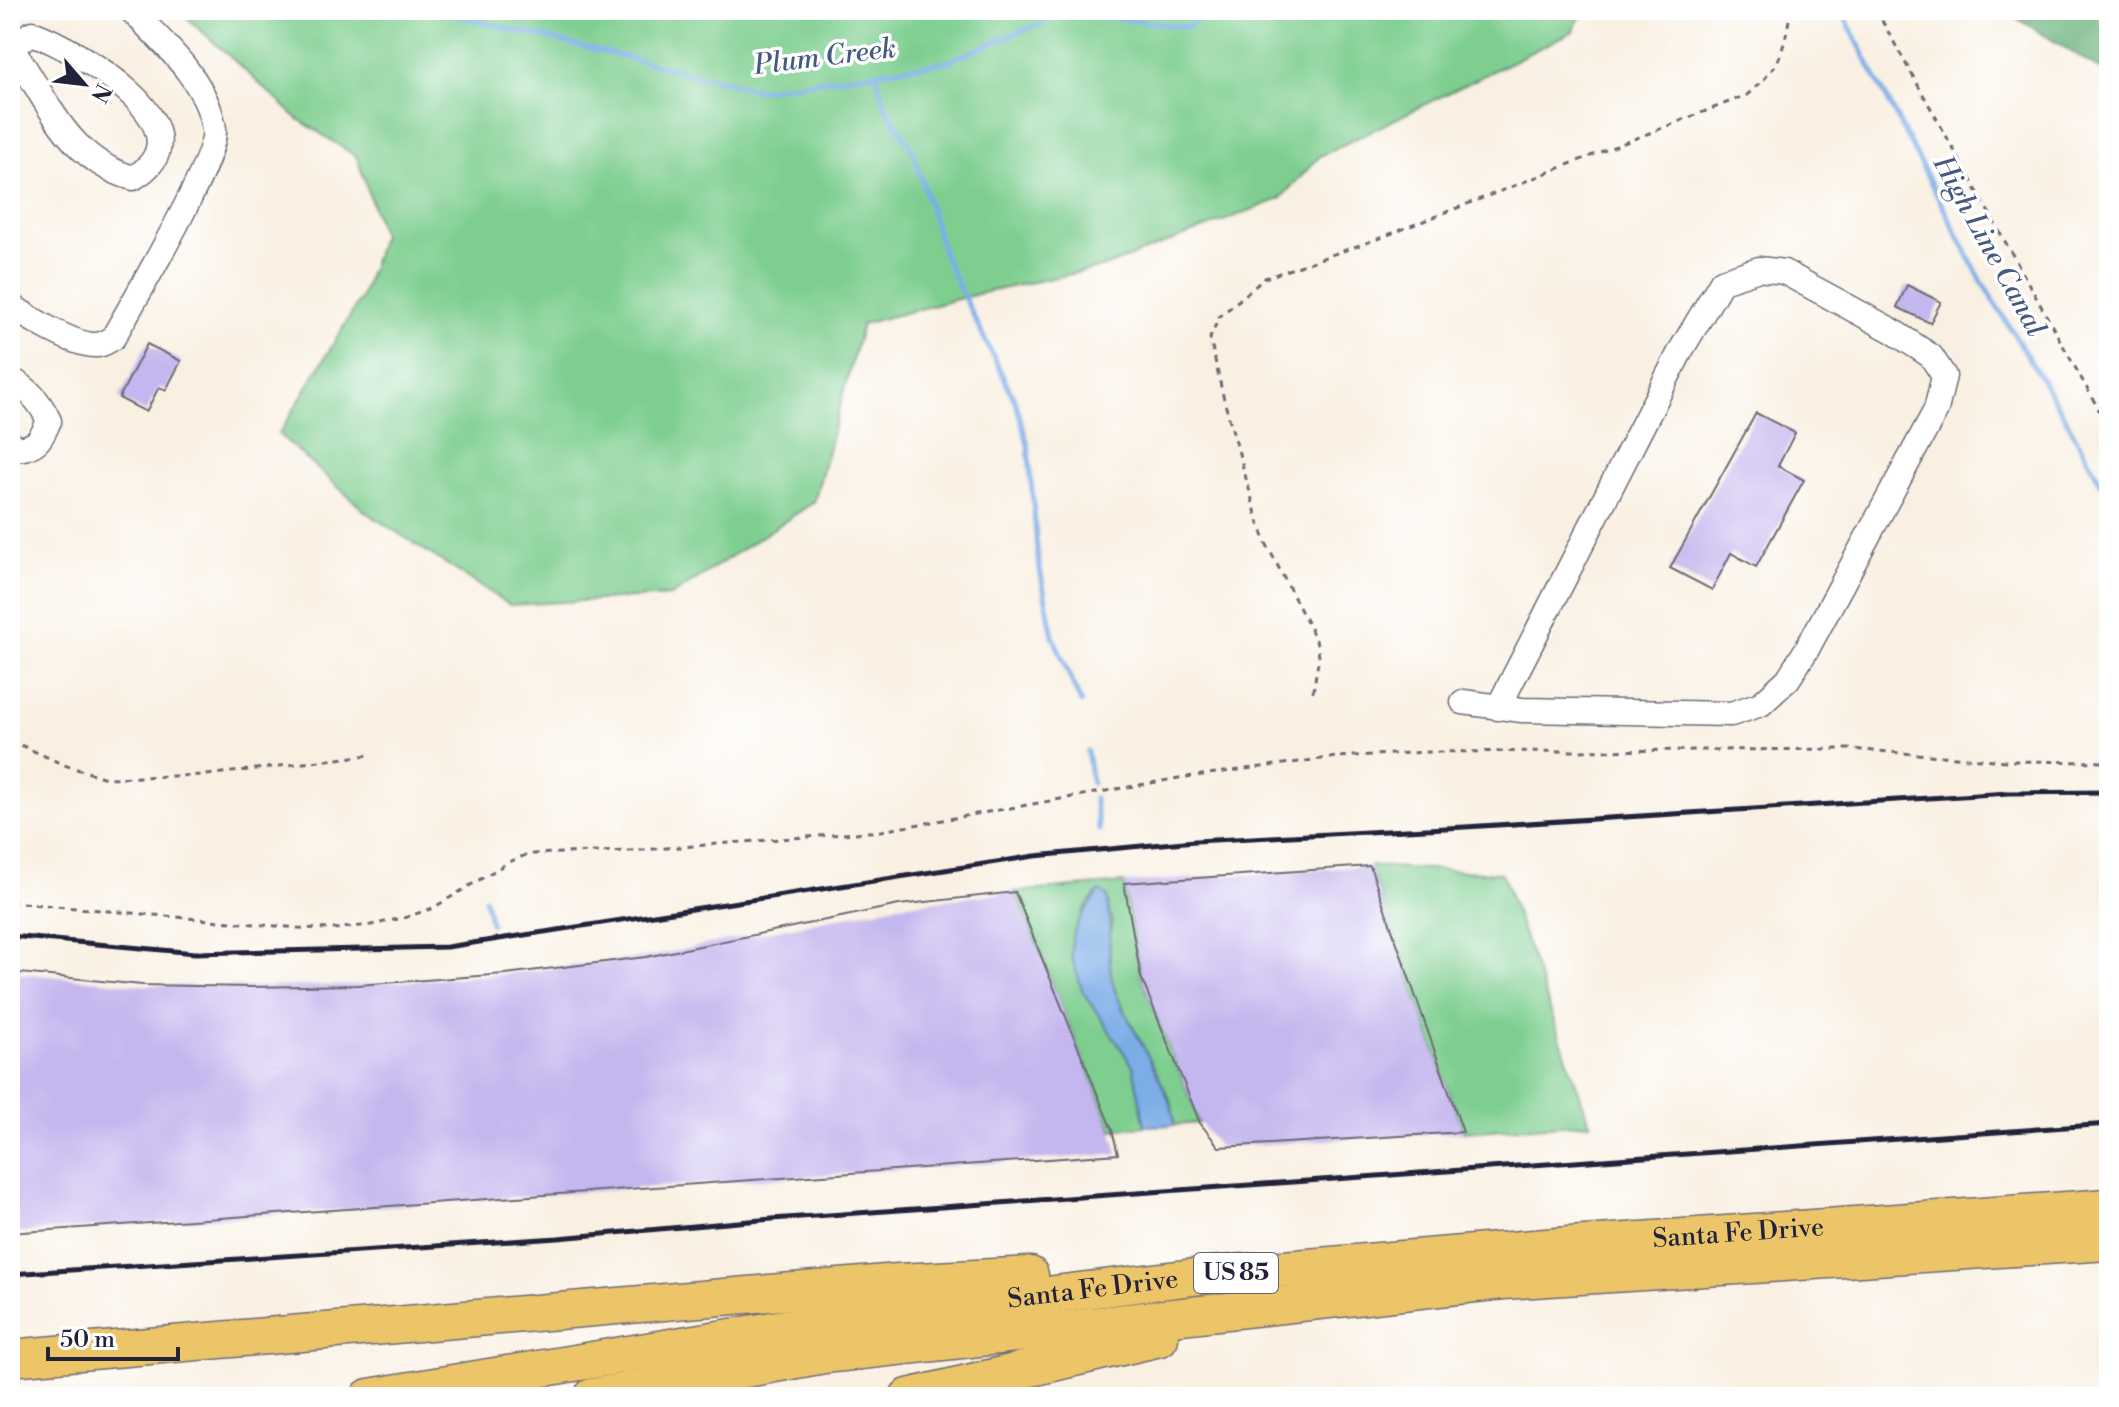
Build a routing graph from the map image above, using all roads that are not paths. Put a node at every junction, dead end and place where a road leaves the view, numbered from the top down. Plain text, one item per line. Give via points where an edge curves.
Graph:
1 (131, 10) edge
2 (10, 46) edge
3 (10, 305) edge
4 (10, 379) edge
5 (10, 443) edge
6 (1463, 702) dead end
7 (1498, 708) junction
8 (2109, 1207) edge
9 (2109, 1242) edge
10 (1299, 1268) junction
11 (1503, 1281) junction
12 (10, 1358) edge
13 (369, 1397) edge
14 (592, 1397) edge
15 (908, 1397) edge

1 - 3 street via 186,65 206,104 215,131 199,181 113,338 87,344
2 - 2 street via 80,150 115,173 133,178 146,170 160,141 139,100 55,41 32,33
4 - 5 street via 42,405 49,421 32,447 18,449
6 - 7 street
7 - 7 street via 1731,714 1761,704 1788,679 1807,649 1936,410 1944,376 1931,356 1784,272 1759,269 1722,281 1681,350
8 - 10 highway, Santa Fe Drive / US 85
9 - 11 highway, Santa Fe Drive / US 85
10 - 12 highway via 898,1282
10 - 13 highway, Santa Fe Drive / US 85 via 809,1324
11 - 14 highway, Santa Fe Drive / US 85 via 824,1355
11 - 15 highway via 1171,1335

